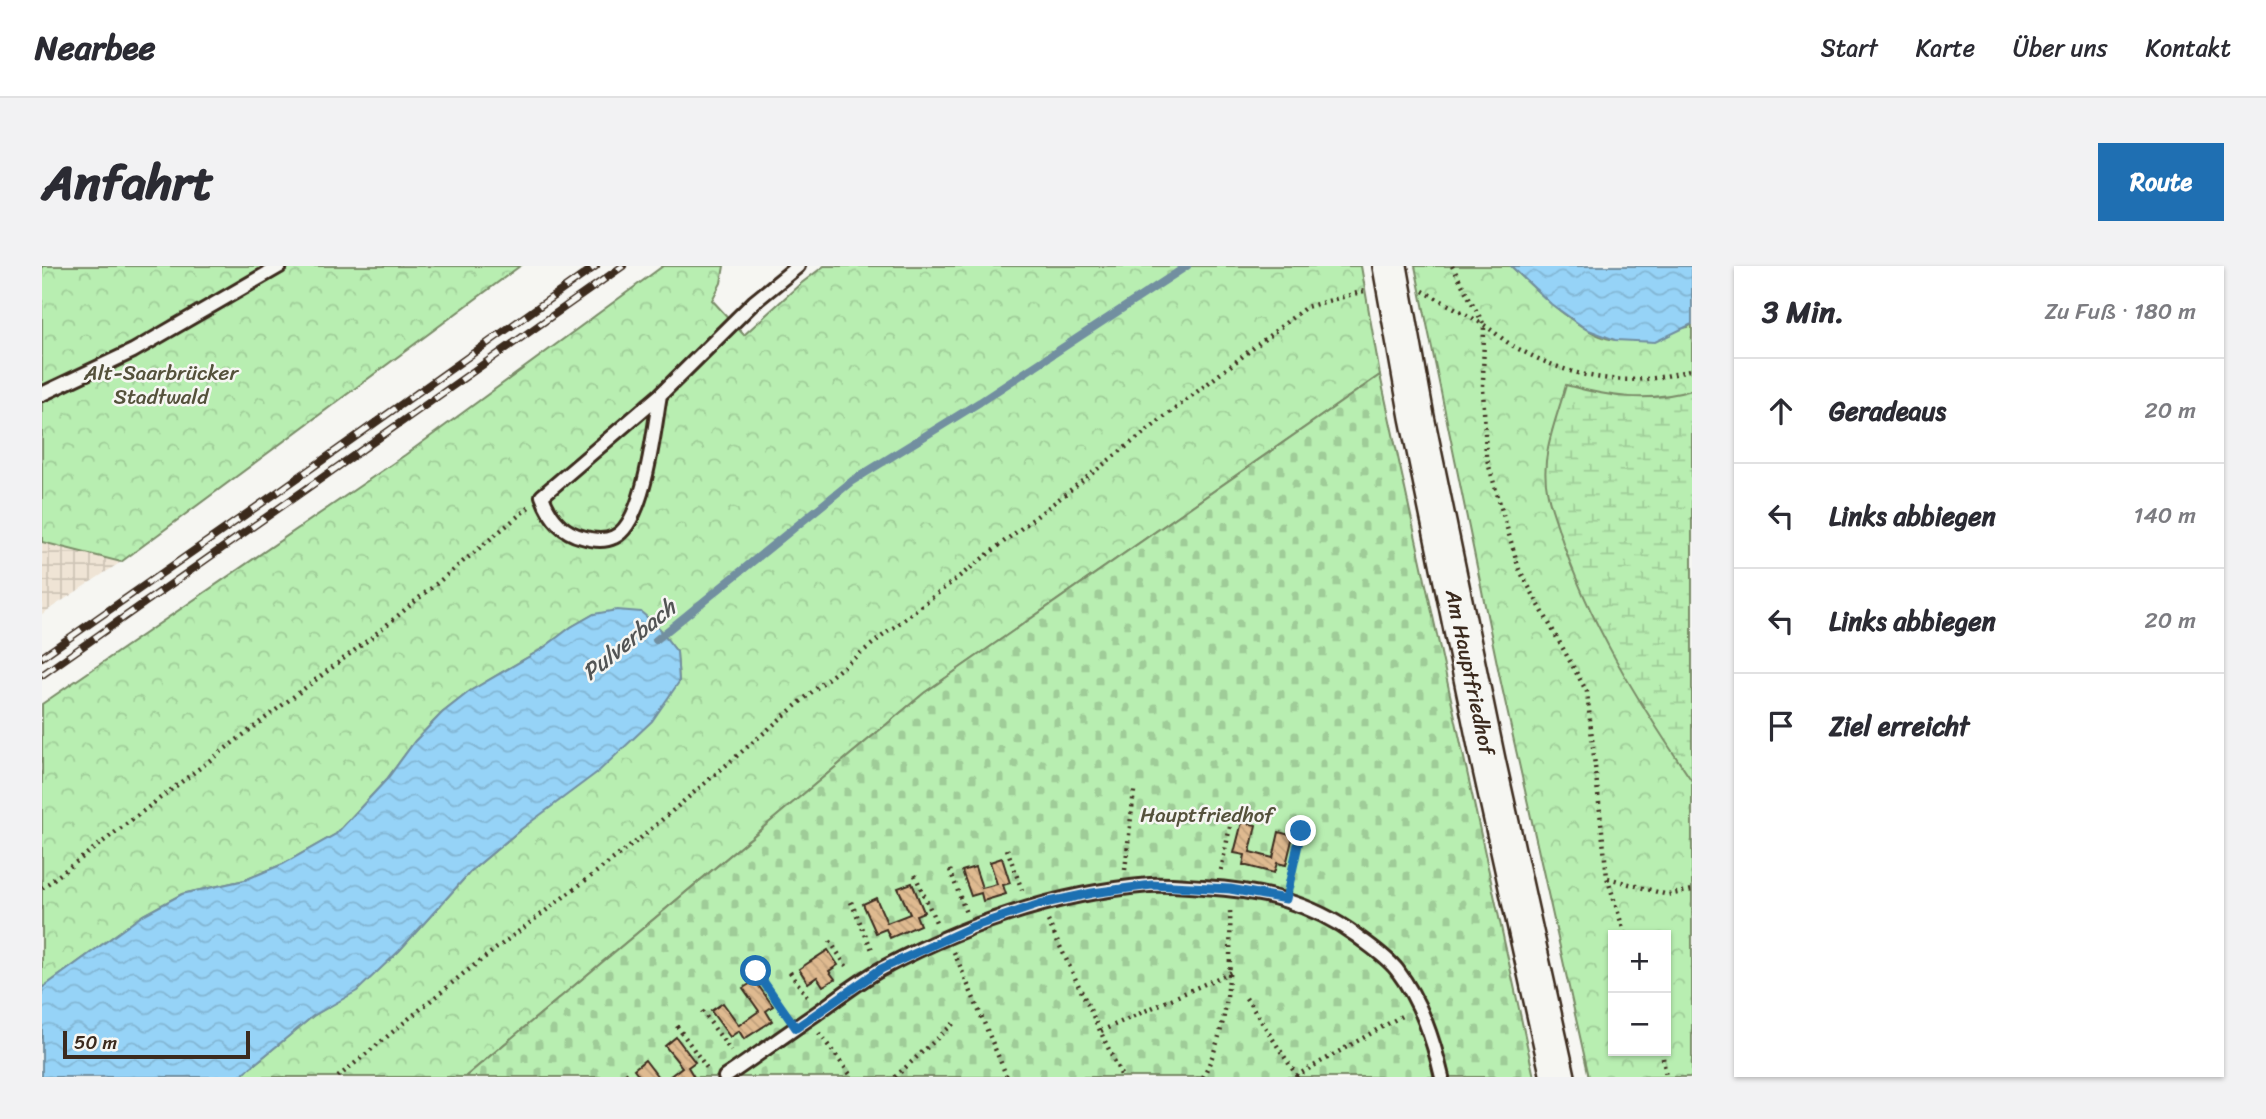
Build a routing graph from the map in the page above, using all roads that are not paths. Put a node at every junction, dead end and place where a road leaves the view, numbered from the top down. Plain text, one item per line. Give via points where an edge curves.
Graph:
1 (280, 266) edge
2 (798, 266) edge
3 (1392, 276) edge
4 (42, 394) edge
5 (660, 395) junction
6 (725, 1077) edge
7 (1443, 1077) edge
8 (1558, 1077) edge

1 - 4 lane via 133,351
2 - 5 lane via 754,302
3 - 8 main road, Am Hauptfriedhof via 1488,760
5 - 5 lane via 542,496 561,527 596,541 613,538 625,528 640,499
6 - 7 lane via 881,969 945,938 1034,906 1152,885 1223,888 1286,899 1340,923 1396,968 1419,1006

